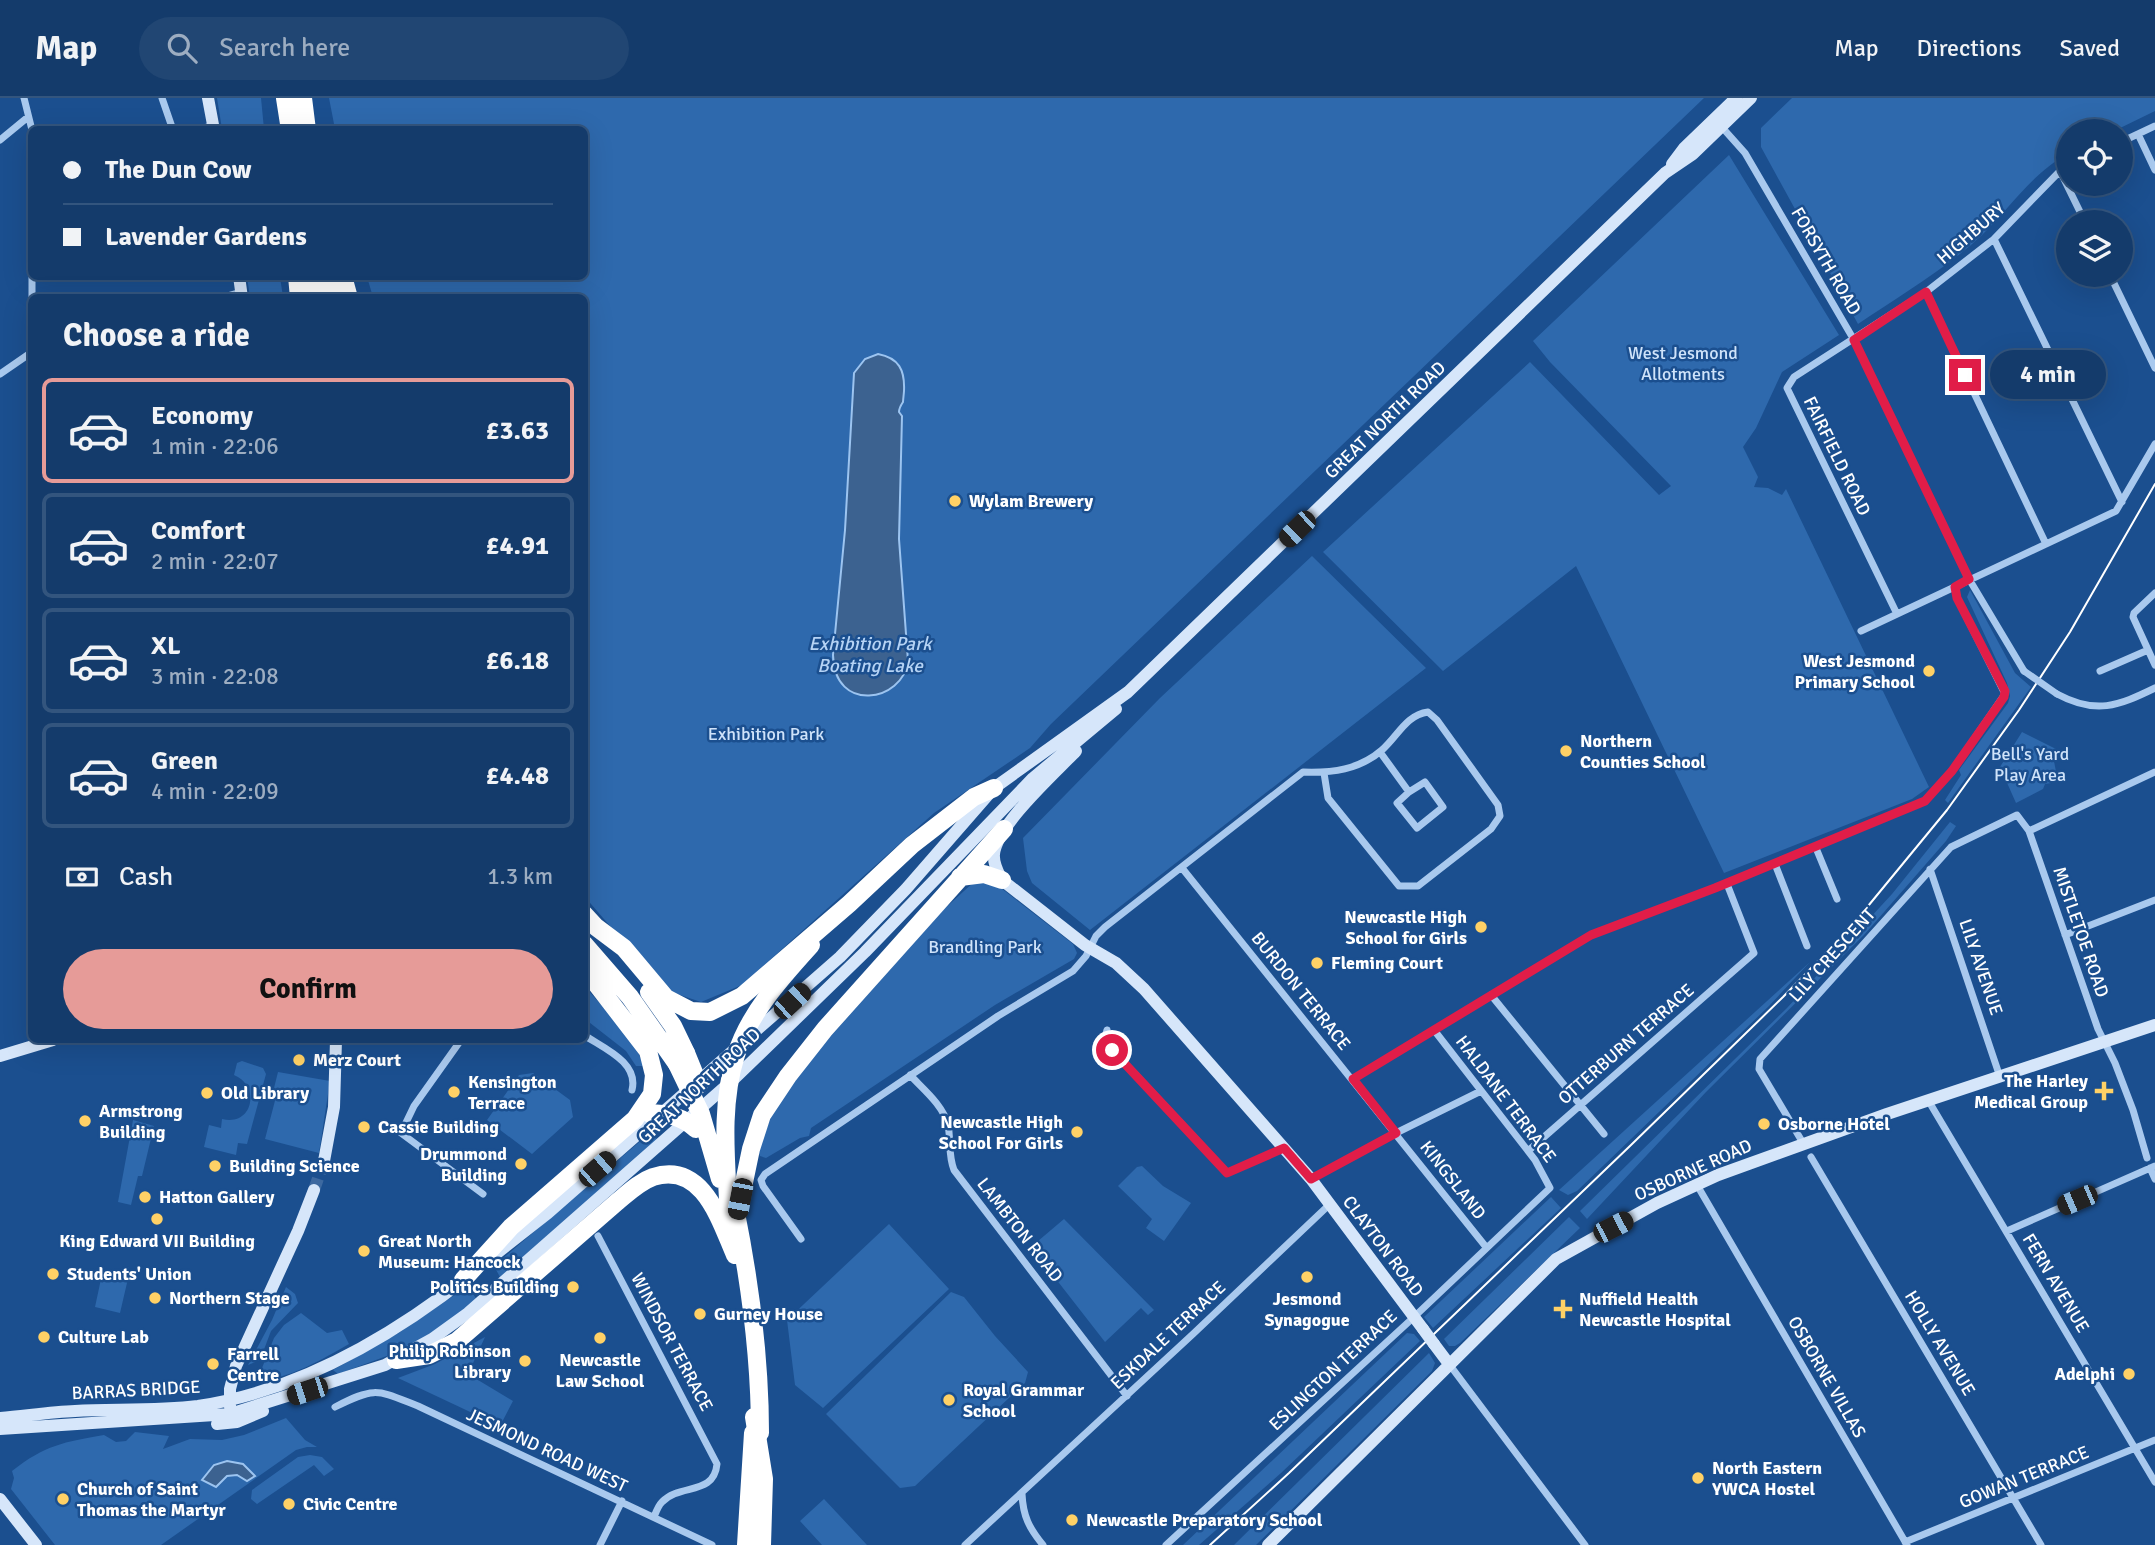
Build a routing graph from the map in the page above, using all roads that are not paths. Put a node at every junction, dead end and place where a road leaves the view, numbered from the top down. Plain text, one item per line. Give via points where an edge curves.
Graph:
1 (24, 98) edge
2 (162, 98) edge
3 (208, 98) edge
4 (284, 98) edge
5 (303, 98) edge
6 (1736, 98) edge
7 (1751, 98) edge
8 (28, 117) junction
9 (1718, 123) junction
10 (31, 126) edge
11 (172, 126) edge
12 (213, 126) edge
13 (287, 126) edge
14 (306, 126) edge
15 (2155, 126) edge
16 (2138, 134) junction
17 (2133, 136) edge
18 (0, 140) edge
19 (2155, 170) edge
20 (2056, 175) edge
21 (1994, 239) junction
22 (2116, 287) edge
23 (1926, 292) junction
24 (1854, 340) junction
25 (28, 355) edge
26 (2155, 368) edge
27 (0, 374) edge
28 (2155, 444) edge
29 (2122, 502) junction
30 (2046, 544) junction
31 (1969, 579) junction
32 (1955, 587) junction
33 (2155, 593) edge
34 (1897, 614) junction
35 (1861, 631) dead end
36 (2148, 650) junction
37 (2155, 665) edge
38 (2100, 671) dead end
39 (2155, 688) edge
40 (1128, 692) junction
41 (1115, 711) junction
42 (1380, 752) junction
43 (2155, 772) edge
44 (1324, 773) junction
45 (994, 788) junction
46 (1409, 792) junction
47 (1004, 829) junction
48 (2029, 831) junction
49 (1816, 848) junction
50 (1774, 864) junction
51 (1182, 868) junction
52 (1930, 869) junction
53 (960, 877) junction
54 (1002, 880) junction
55 (1727, 884) junction
56 (1838, 899) dead end
57 (2155, 900) edge
58 (590, 921) edge
59 (829, 923) junction
60 (2066, 935) junction
61 (1807, 946) dead end
62 (1090, 948) junction
63 (588, 949) edge
64 (588, 973) edge
65 (1491, 995) junction
66 (2155, 1025) edge
67 (1434, 1030) junction
68 (1107, 1031) dead end
69 (588, 1038) edge
70 (43, 1043) edge
71 (336, 1043) edge
72 (459, 1043) edge
73 (2105, 1043) junction
74 (0, 1056) edge
75 (682, 1058) junction
76 (910, 1075) junction
77 (2000, 1076) junction
78 (1353, 1079) junction
79 (632, 1090) dead end
80 (1481, 1091) junction
81 (1928, 1100) junction
82 (1580, 1105) junction
83 (643, 1117) junction
84 (1396, 1133) junction
85 (1604, 1134) dead end
86 (1803, 1143) junction
87 (1284, 1148) junction
88 (1528, 1151) junction
89 (1811, 1157) dead end
90 (2147, 1158) dead end
91 (324, 1161) tunnel mouth
92 (2153, 1167) edge
93 (729, 1179) junction
94 (1311, 1179) junction
95 (2155, 1179) edge
96 (1696, 1184) junction
97 (1550, 1188) joint
98 (314, 1190) tunnel mouth
99 (483, 1194) dead end
100 (1330, 1204) junction
101 (733, 1218) junction
102 (2007, 1231) junction
103 (598, 1236) dead end
104 (801, 1239) dead end
105 (1486, 1247) junction
106 (735, 1255) junction
107 (463, 1280) junction
108 (1414, 1317) junction
109 (396, 1360) junction
110 (1449, 1364) junction
111 (760, 1381) junction
112 (253, 1395) joint
113 (1127, 1396) junction
114 (282, 1399) junction
115 (230, 1400) junction
116 (335, 1407) dead end
117 (230, 1414) junction
118 (21, 1416) junction
119 (754, 1417) junction
120 (0, 1418) edge
121 (158, 1420) junction
122 (0, 1428) edge
123 (2155, 1440) edge
124 (2135, 1449) junction
125 (2155, 1482) edge
126 (1022, 1494) junction
127 (2014, 1498) junction
128 (0, 1499) edge
129 (622, 1501) junction
130 (654, 1517) junction
131 (1906, 1544) edge
132 (36, 1545) edge
133 (600, 1545) edge
134 (712, 1545) edge
135 (746, 1545) edge
136 (755, 1545) edge
137 (764, 1545) edge
138 (965, 1545) edge
139 (1044, 1545) edge
140 (1166, 1545) edge
141 (1268, 1545) edge
142 (1585, 1545) edge
143 (2041, 1545) edge

1 - 8 street
2 - 11 street
3 - 12 main road
4 - 13 highway
5 - 14 highway
6 - 9 main road, GREAT NORTH ROAD
7 - 9 main road, GREAT NORTH ROAD
8 - 10 street
8 - 18 street
9 - 24 street, FORSYTH ROAD via 1745,153
9 - 40 main road, GREAT NORTH ROAD via 1684,148 1665,173
15 - 16 street
16 - 17 street
16 - 19 street
20 - 21 street, HIGHBURY
21 - 23 street, HIGHBURY
21 - 29 street
22 - 26 street
23 - 24 street, HIGHBURY
23 - 30 street
24 - 31 street, FORSYTH ROAD
24 - 34 street, FAIRFIELD ROAD via 1794,377 1787,388
25 - 27 street
28 - 29 street
29 - 30 street via 2116,511
30 - 31 street
31 - 32 street
31 - 39 street, FORSYTH ROAD, bridge via 2024,671 2057,694 2077,704 2102,707 2122,704
32 - 34 street
32 - 49 street via 2004,688 2004,697 1925,801
33 - 36 street via 2133,617
34 - 35 street
36 - 37 street
36 - 38 street
40 - 41 main road, GREAT NORTH ROAD
40 - 45 main road, GREAT NORTH ROAD
41 - 47 main road
41 - 109 main road, GREAT NORTH ROAD via 1033,778 865,953 691,1119 468,1313
42 - 44 street via 1347,770
42 - 44 street via 1416,714 1428,712 1498,805 1500,816 1491,829 1418,886 1399,886 1328,798
42 - 46 street
43 - 48 street
44 - 51 street via 1303,772
45 - 59 highway via 937,824
45 - 107 main road, GREAT NORTH ROAD via 840,957 548,1213
46 - 46 street via 1425,782 1443,807 1417,828 1397,803
47 - 53 highway
47 - 54 main road via 994,854
48 - 52 street, LILY CRESCENT via 2017,815 1951,847
48 - 60 street, MISTLETOE ROAD
49 - 50 street
49 - 56 street
50 - 55 street
50 - 61 street
51 - 62 street via 1105,927
51 - 78 street, BURDON TERRACE
52 - 77 street, LILY AVENUE
52 - 86 street, LILY CRESCENT via 1760,1059 1759,1069
53 - 54 highway via 984,874
53 - 101 highway via 788,1076 762,1115
54 - 62 main road, CLAYTON ROAD
55 - 65 street via 1591,935
55 - 82 street, OTTERBURN TERRACE via 1754,953
57 - 60 street
58 - 59 highway via 624,948 666,998 691,1011 710,1012 742,996
58 - 75 highway via 673,1026
59 - 101 highway, bridge via 763,1002 735,1056 726,1112
60 - 73 street, MISTLETOE ROAD
62 - 76 street via 1073,971
62 - 87 main road, CLAYTON ROAD via 1129,973
63 - 75 highway
64 - 83 highway via 636,1032 653,1063 652,1094
65 - 67 street
65 - 82 street
66 - 73 main road, OSBORNE ROAD
67 - 78 street
67 - 80 street, HALDANE TERRACE
68 - 87 street via 1104,1041 1227,1173
69 - 79 street via 630,1069
70 - 74 main road
71 - 91 main road via 334,1107
72 - 99 street via 401,1133
73 - 77 main road, OSBORNE ROAD
73 - 90 street, MISTLETOE ROAD
75 - 93 highway, bridge via 705,1100
75 - 101 highway, bridge
76 - 104 street via 761,1180
76 - 113 street, LAMBTON ROAD via 942,1110 954,1170
77 - 81 main road, OSBORNE ROAD
78 - 84 street, BURDON TERRACE
80 - 84 street
80 - 88 street, HALDANE TERRACE
81 - 86 main road, OSBORNE ROAD
81 - 102 street, FERN AVENUE
82 - 85 street
82 - 88 street, OTTERBURN TERRACE
83 - 93 highway, bridge via 660,1113 696,1129 720,1159
83 - 107 highway via 511,1227
84 - 94 street
84 - 105 street, KINGSLAND
86 - 96 main road, OSBORNE ROAD
87 - 94 main road, CLAYTON ROAD
88 - 97 street, HALDANE TERRACE
89 - 127 street, HOLLY AVENUE
92 - 95 street
92 - 102 street
93 - 101 highway
94 - 100 main road, CLAYTON ROAD
96 - 110 main road, OSBORNE ROAD via 1556,1259
96 - 131 street, OSBORNE VILLAS
97 - 105 street, ESLINGTON TERRACE
98 - 115 main road via 236,1366
100 - 108 main road, CLAYTON ROAD
100 - 113 street, ESKDALE TERRACE
101 - 106 highway
101 - 111 highway via 750,1293
102 - 124 street, FERN AVENUE
103 - 130 street, WINDSOR TERRACE via 718,1464 710,1482 673,1494 661,1503
105 - 108 street, ESLINGTON TERRACE
106 - 109 highway via 713,1204 695,1184 672,1175 652,1177 457,1340 429,1355
106 - 119 highway
107 - 112 main road, GREAT NORTH ROAD via 333,1364
108 - 110 main road, CLAYTON ROAD, bridge
108 - 140 street, ESLINGTON TERRACE
109 - 114 main road, GREAT NORTH ROAD
110 - 141 main road, OSBORNE ROAD
110 - 142 street, CLAYTON ROAD
111 - 136 highway via 761,1508
111 - 137 highway via 769,1476
112 - 115 main road, BARRAS BRIDGE
113 - 126 street, ESKDALE TERRACE
114 - 117 main road, GREAT NORTH ROAD
114 - 121 main road via 257,1415 232,1422 188,1425
115 - 117 main road
115 - 118 main road, BARRAS BRIDGE via 178,1408
116 - 129 street, JESMOND ROAD WEST via 366,1392 381,1391
117 - 121 main road, BARRAS BRIDGE
118 - 120 main road, BARRAS BRIDGE
118 - 122 main road
119 - 135 highway, bridge
119 - 137 highway, bridge via 764,1479
121 - 122 main road, BARRAS BRIDGE
123 - 124 street, GOWAN TERRACE
124 - 125 street, FERN AVENUE
124 - 127 street, GOWAN TERRACE
126 - 138 street, ESKDALE TERRACE
126 - 139 street via 1023,1512
127 - 131 street, GOWAN TERRACE
127 - 143 street, HOLLY AVENUE
128 - 132 main road
129 - 130 street, JESMOND ROAD WEST
129 - 133 street
130 - 134 street, JESMOND ROAD WEST

